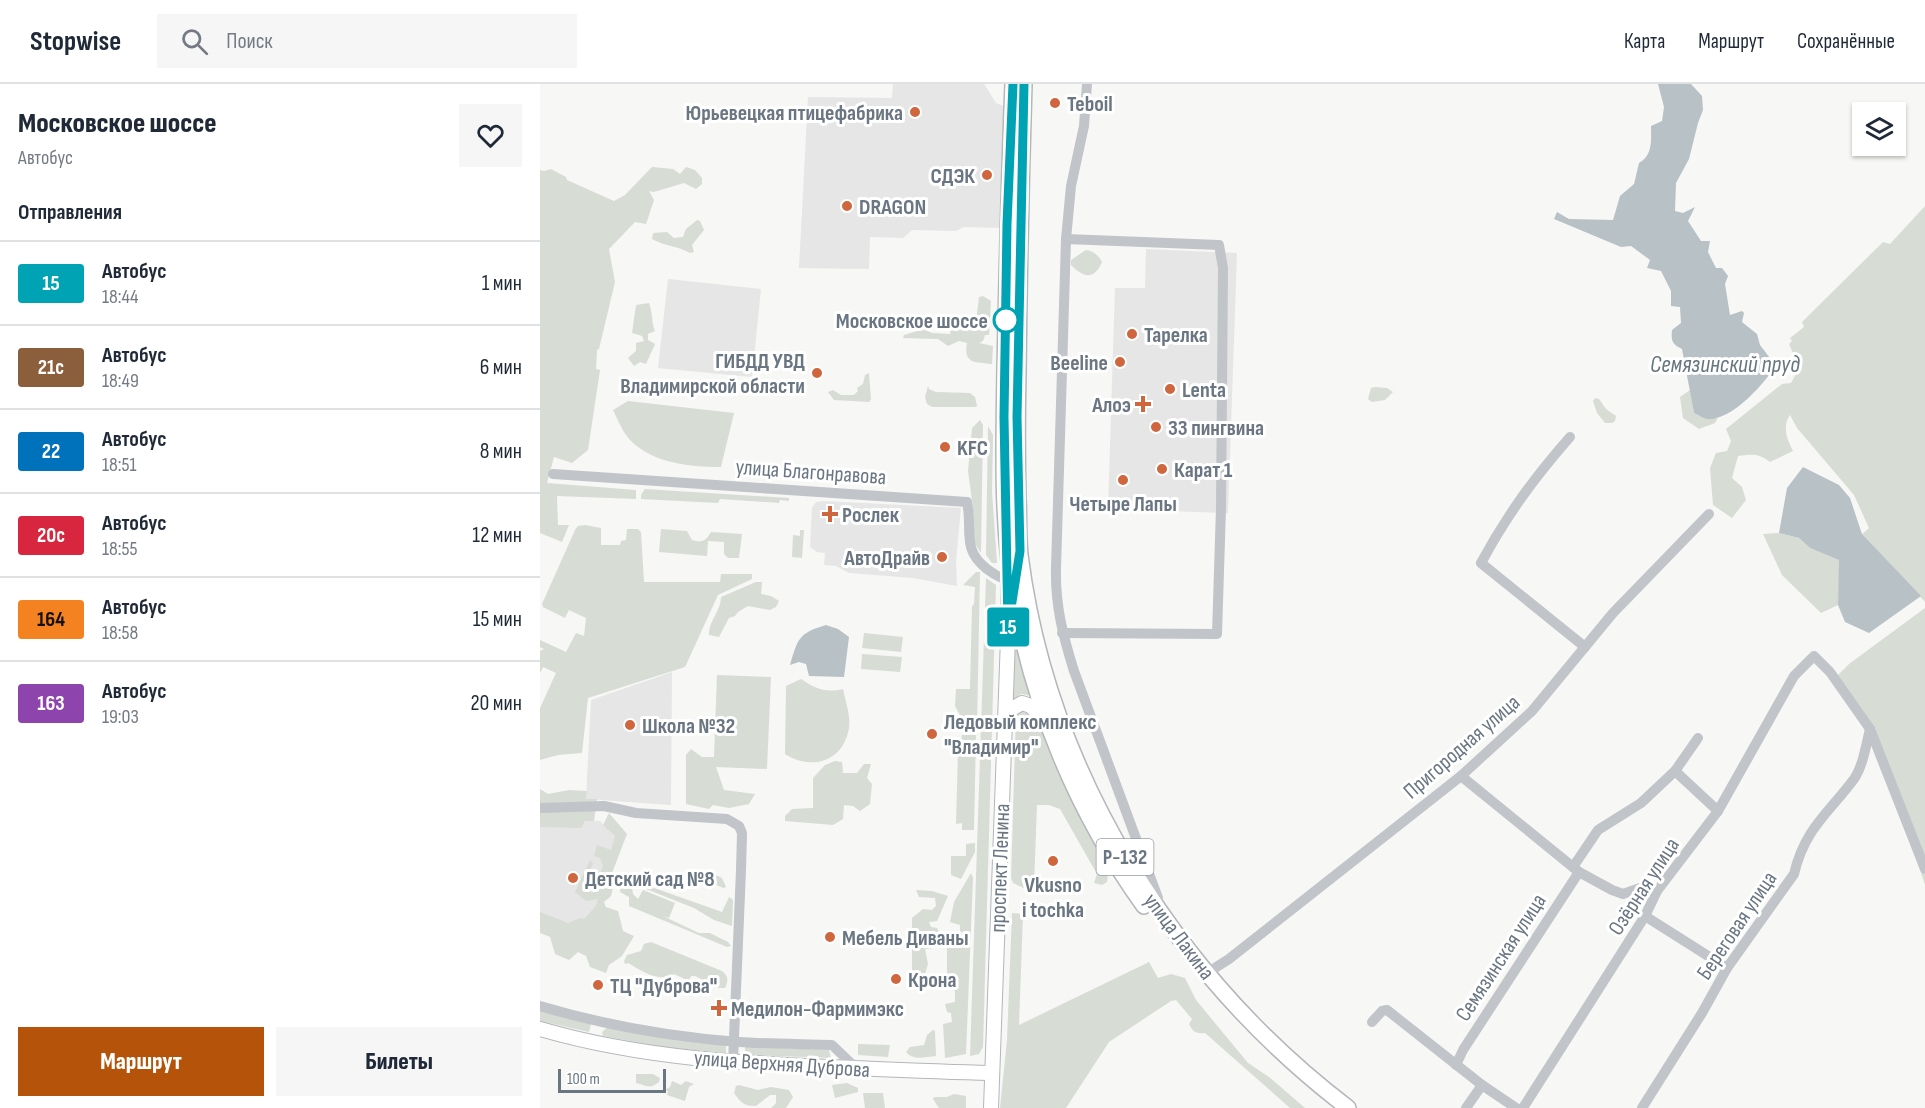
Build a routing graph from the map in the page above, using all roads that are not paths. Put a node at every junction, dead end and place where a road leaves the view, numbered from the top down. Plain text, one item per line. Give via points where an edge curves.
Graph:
1 (1013, 84) edge
2 (1024, 84) edge
3 (1087, 84) edge
4 (1066, 239) junction
5 (1570, 437) dead end
6 (553, 474) dead end
7 (1709, 514) dead end
8 (1014, 554) junction
9 (1012, 585) junction
10 (1012, 630) junction
11 (1062, 633) junction
12 (1037, 637) junction
13 (1585, 647) junction
14 (1048, 726) junction
15 (1004, 727) junction
16 (1870, 729) junction
17 (1698, 738) dead end
18 (1675, 771) junction
19 (1461, 776) junction
20 (540, 808) edge
21 (1719, 811) junction
22 (1925, 868) edge
23 (1576, 870) junction
24 (1657, 891) junction
25 (1645, 916) junction
26 (1180, 939) junction
27 (1727, 968) junction
28 (1207, 973) junction
29 (540, 1006) edge
30 (1372, 1022) dead end
31 (540, 1029) edge
32 (734, 1041) junction
33 (733, 1062) junction
34 (1456, 1065) junction
35 (856, 1068) junction
36 (992, 1073) junction
37 (1482, 1085) junction
38 (991, 1108) edge
39 (1332, 1108) edge
40 (1348, 1108) edge
41 (1466, 1108) edge
42 (1516, 1108) edge
43 (1523, 1108) edge
44 (1642, 1108) edge

1 - 8 highway, Р-132 via 1004,417
2 - 8 highway, Р-132
3 - 4 street
4 - 11 street via 1056,578
4 - 11 street via 1219,245 1223,268 1221,508 1217,634
5 - 13 street via 1509,513 1481,563
6 - 9 street, улица Благонравова via 968,502 970,549 983,566
7 - 13 street, Пригородная улица
8 - 9 highway, улица Лакина / Р-132
8 - 12 highway, улица Лакина / Р-132
9 - 10 highway, улица Лакина / Р-132
9 - 12 main road
10 - 12 main road via 1028,627
10 - 14 highway, улица Лакина / Р-132 via 1031,672
10 - 15 main road, проспект Ленина
11 - 26 street via 1156,895
12 - 26 highway, улица Лакина / Р-132 via 1067,736 1099,811 1150,898
13 - 19 street, Пригородная улица via 1532,711
14 - 15 main road via 1034,708 1022,703 1010,710
14 - 39 highway, улица Лакина / Р-132 via 1095,827 1131,888 1170,942 1266,1050
15 - 36 main road, проспект Ленина
16 - 21 street, Озёрная улица via 1814,656 1794,676
16 - 22 street
16 - 27 street, Береговая улица via 1855,777 1811,831 1794,874
17 - 18 street, Семязинская улица
18 - 21 street
18 - 23 street, Семязинская улица via 1641,803 1598,830
19 - 23 street
19 - 28 street, Пригородная улица
20 - 32 street via 607,807 636,813 728,819 739,825 741,882
21 - 24 street, Озёрная улица
23 - 24 street via 1623,894 1640,888
23 - 34 street, Семязинская улица
24 - 25 street, Озёрная улица
25 - 27 street
25 - 43 street, Озёрная улица
26 - 28 highway, улица Лакина / Р-132
27 - 44 street, Береговая улица
28 - 40 highway, улица Лакина / Р-132 via 1286,1056
29 - 32 street via 664,1033
30 - 34 street via 1387,1010
31 - 33 main road, улица Верхняя Дуброва via 656,1054
32 - 33 street
32 - 35 street via 832,1045
33 - 35 main road, улица Верхняя Дуброва
34 - 37 street
35 - 36 main road, улица Верхняя Дуброва
36 - 38 main road, проспект Ленина
37 - 41 street
37 - 42 street

